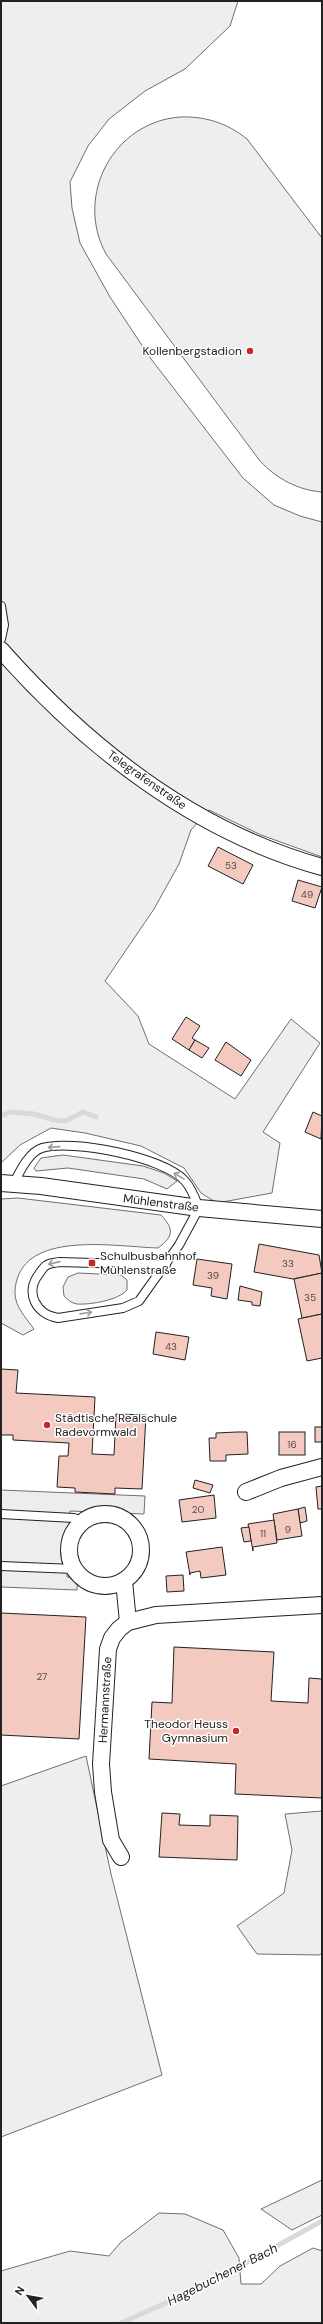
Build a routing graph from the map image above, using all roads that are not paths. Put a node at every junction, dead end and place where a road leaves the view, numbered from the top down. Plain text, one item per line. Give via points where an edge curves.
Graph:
1 (1, 606) edge
2 (1, 639) edge
3 (1, 650) edge
4 (322, 867) edge
5 (7, 1183) edge
6 (199, 1208) junction
7 (322, 1218) edge
8 (166, 1265) junction
9 (322, 1467) edge
10 (246, 1492) dead end
11 (1, 1514) edge
12 (83, 1522) junction
13 (1, 1566) edge
14 (74, 1569) junction
15 (124, 1581) junction
16 (322, 1605) edge
17 (128, 1622) junction
18 (121, 1857) dead end

1 - 2 lane via 4,625
3 - 4 street, Telegrafenstraße via 73,723 164,793 243,839 296,860
5 - 6 street, Mühlenstraße
6 -> 5 lane via 192,1190 174,1173 145,1159 103,1150 59,1146 41,1148
6 - 7 street, Mühlenstraße
6 - 8 lane via 190,1228
8 -> 8 lane via 59,1262 46,1265 35,1279 35,1306 48,1316 58,1318 123,1308 139,1301
9 - 10 street via 281,1478
11 - 12 lane via 74,1518
12 - 14 street via 74,1532 70,1542 69,1555
12 - 15 street via 97,1516 109,1515 123,1520 134,1529 140,1542 140,1553 135,1569
13 - 14 lane
14 - 15 street via 84,1579 97,1585 114,1585
15 - 17 street
16 - 17 street, Hermannstraße via 156,1615
17 - 18 street, Hermannstraße via 119,1628 108,1649 101,1764 111,1840

